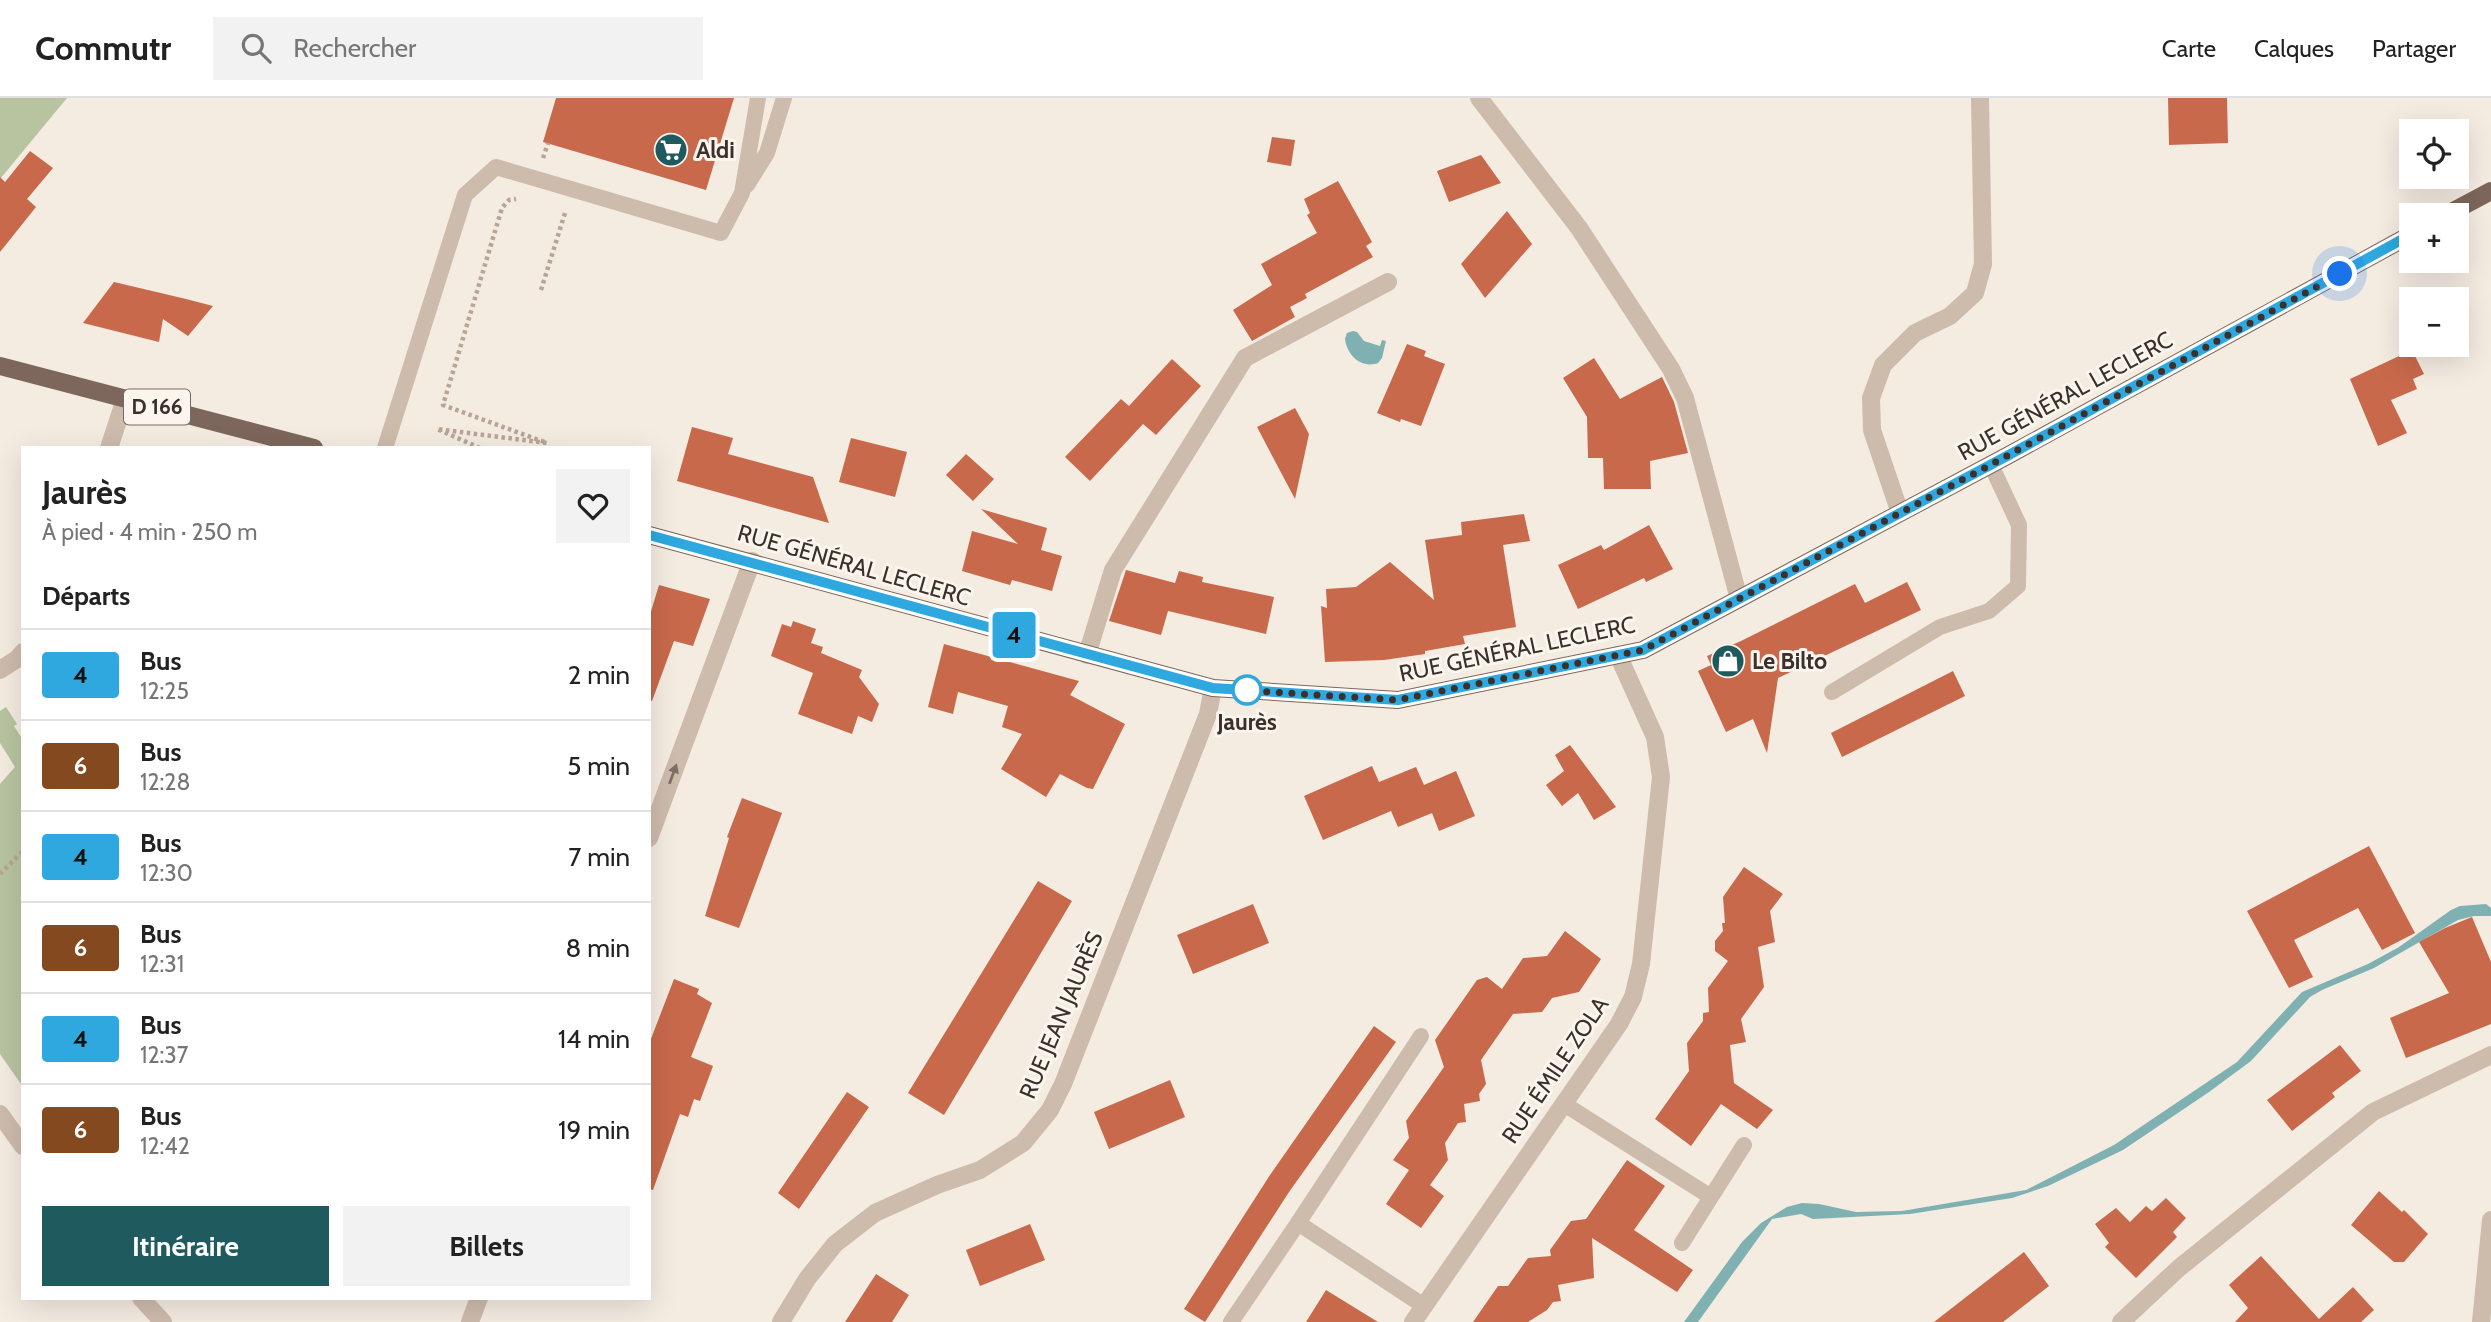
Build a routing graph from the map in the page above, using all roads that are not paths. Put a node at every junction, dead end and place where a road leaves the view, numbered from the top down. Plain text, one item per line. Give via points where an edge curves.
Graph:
1 (758, 98) edge
2 (784, 98) edge
3 (1479, 98) edge
4 (1980, 98) edge
5 (2491, 191) edge
6 (742, 193) junction
7 (2468, 203) edge
8 (2399, 241) edge
9 (1388, 282) dead end
10 (0, 366) edge
11 (125, 399) junction
12 (110, 446) edge
13 (306, 446) edge
14 (386, 446) edge
15 (1991, 465) junction
16 (1900, 513) junction
17 (651, 536) edge
18 (752, 561) junction
19 (1740, 599) junction
20 (1087, 654) junction
21 (21, 655) edge
22 (1618, 655) junction
23 (0, 670) edge
24 (1213, 688) junction
25 (1832, 692) dead end
26 (651, 833) edge
27 (1421, 1036) dead end
28 (2491, 1055) edge
29 (1564, 1104) junction
30 (0, 1114) edge
31 (21, 1143) edge
32 (1744, 1145) dead end
33 (1712, 1197) junction
34 (2491, 1220) edge
35 (1297, 1223) junction
36 (1682, 1243) dead end
37 (143, 1300) edge
38 (478, 1300) edge
39 (1424, 1306) junction
40 (163, 1322) edge
41 (470, 1322) edge
42 (781, 1322) edge
43 (1231, 1322) edge
44 (1413, 1322) edge
45 (2121, 1322) edge
46 (2482, 1322) edge

1 - 6 lane
2 - 6 lane via 767,153
3 - 19 street via 1579,228 1671,369 1685,398
4 - 16 street via 1983,264 1975,293 1950,316 1915,333 1883,365 1871,398 1872,430
5 - 7 main road
6 - 14 lane via 721,233 496,167 465,195
8 - 15 main road, RUE GÉNÉRAL LECLERC
9 - 20 street via 1245,358 1113,570
10 - 11 main road, D 166
11 - 12 street
11 - 13 main road, D 166
15 - 16 main road, RUE GÉNÉRAL LECLERC
15 - 25 lane via 2018,525 2018,586 1989,611 1940,627
16 - 19 main road, RUE GÉNÉRAL LECLERC
17 - 18 main road, RUE GÉNÉRAL LECLERC
18 - 20 main road, RUE GÉNÉRAL LECLERC
26 -> 18 street
19 - 22 main road, RUE GÉNÉRAL LECLERC via 1643,650
20 - 24 main road, RUE GÉNÉRAL LECLERC
21 - 23 street
22 - 24 main road, RUE GÉNÉRAL LECLERC via 1398,700
22 - 29 street, RUE ÉMILE ZOLA via 1655,737 1661,777 1641,964 1633,996 1619,1024
24 - 42 street, RUE JEAN JAURÈS via 1205,723 1050,1110 1023,1143 980,1170 875,1213 835,1244
27 - 35 lane
28 - 45 street via 2373,1112 2179,1268
29 - 33 lane
29 - 39 street, RUE ÉMILE ZOLA
30 - 31 street
32 - 33 lane
33 - 36 lane
34 - 46 street
35 - 39 lane
35 - 43 lane
37 - 40 street
38 - 41 street
39 - 44 street, RUE ÉMILE ZOLA

